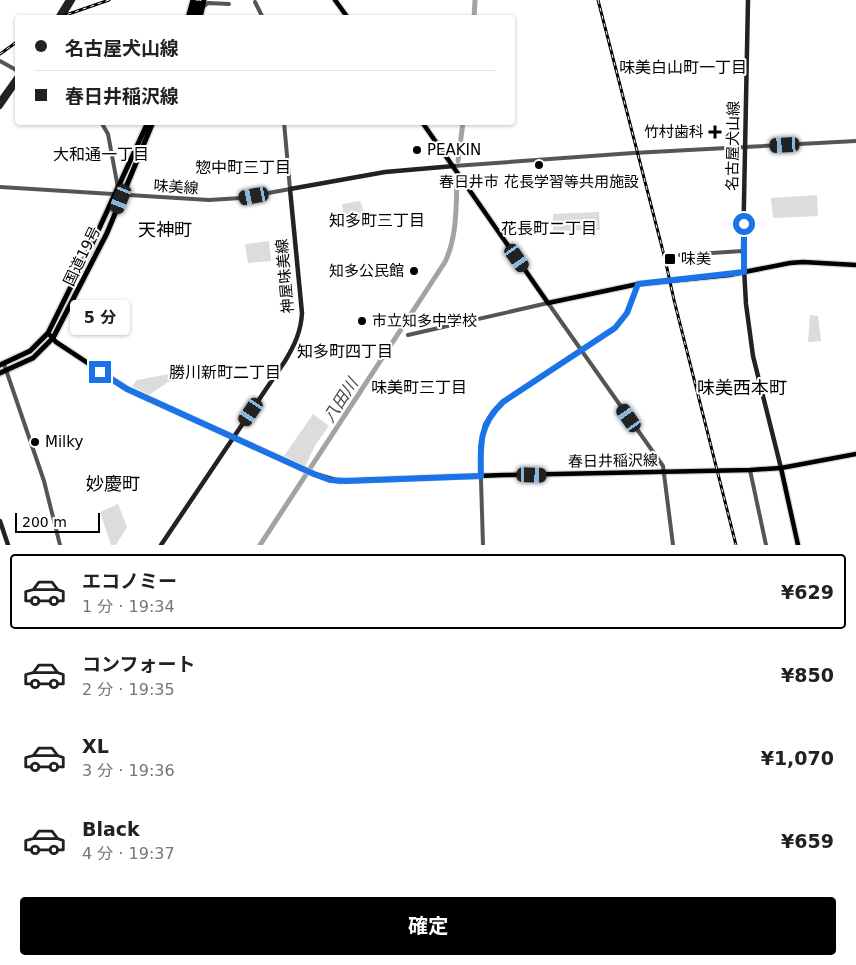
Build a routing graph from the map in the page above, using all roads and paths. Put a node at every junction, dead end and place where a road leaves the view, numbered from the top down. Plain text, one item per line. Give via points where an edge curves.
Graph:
1 (68, 0) edge
2 (73, 0) edge
3 (335, 0) edge
4 (748, 0) edge
5 (199, 2) edge
6 (256, 2) dead end
7 (229, 4) dead end
8 (59, 15) edge
9 (64, 15) edge
10 (190, 15) edge
11 (195, 15) edge
12 (200, 15) edge
13 (262, 15) edge
14 (346, 15) edge
15 (0, 61) edge
16 (15, 69) edge
17 (15, 79) edge
18 (15, 85) edge
19 (0, 100) edge
20 (0, 107) edge
21 (103, 125) edge
22 (147, 125) edge
23 (152, 125) edge
24 (284, 125) edge
25 (424, 125) edge
26 (856, 141) edge
27 (745, 147) junction
28 (454, 166) junction
29 (0, 186) edge
30 (118, 188) junction
31 (290, 189) junction
32 (116, 194) junction
33 (123, 195) junction
34 (743, 250) junction
35 (680, 255) dead end
36 (856, 265) edge
37 (744, 272) junction
38 (638, 284) junction
39 (548, 303) junction
40 (48, 333) junction
41 (408, 335) dead end
42 (53, 338) junction
43 (582, 350) junction
44 (2, 365) edge
45 (6, 370) junction
46 (0, 373) edge
47 (234, 438) junction
48 (856, 454) edge
49 (781, 468) junction
50 (750, 470) junction
51 (664, 472) junction
52 (481, 476) junction
53 (0, 521) edge
54 (8, 545) edge
55 (60, 545) edge
56 (161, 545) edge
57 (482, 545) edge
58 (673, 545) edge
59 (766, 545) edge
60 (798, 545) edge

1 - 8 main road
2 - 9 main road
3 - 14 main road
4 - 27 main road, 名古屋犬山線
5 - 7 street
5 - 10 highway
5 - 11 highway
5 - 12 highway
6 - 13 street
15 - 16 street
17 - 19 main road
18 - 20 main road
21 - 30 street via 108,134
22 - 30 highway, 国道19号
23 - 33 highway, 国道19号
24 - 31 street
25 - 28 main road
26 - 27 street
27 - 28 street
27 - 34 main road, 名古屋犬山線
28 - 31 main road via 385,172
28 - 39 main road
29 - 32 street, 味美線
30 - 32 highway, 国道19号
30 - 33 street
31 - 33 street, 味美線 via 228,200
31 - 47 main road, 神屋味美線 via 301,326 293,348
32 - 33 street, 味美線
32 - 40 highway, 国道19号
33 - 42 highway, 国道19号
34 - 35 street
34 - 37 main road, 名古屋犬山線
36 - 37 main road via 804,262
37 - 38 main road
37 - 49 main road, 名古屋犬山線 via 750,339
38 - 39 main road
38 - 43 street via 622,320
39 - 41 street
39 - 43 street
40 - 42 main road, 春日井稲沢線
40 - 44 highway, 国道19号 via 30,352
42 - 45 highway, 国道19号 via 33,358
42 - 47 main road, 春日井稲沢線 via 127,389
43 - 51 street via 657,457
43 - 52 street via 503,402 492,413 482,436
44 - 45 street
45 - 46 highway, 国道19号
45 - 55 street via 44,481
47 - 52 main road, 春日井稲沢線 via 330,480
47 - 56 main road, 神屋味美線
48 - 49 main road, 春日井稲沢線
49 - 50 main road, 春日井稲沢線
49 - 60 main road
50 - 51 main road, 春日井稲沢線
50 - 59 street
51 - 52 main road, 春日井稲沢線
51 - 58 street
52 - 57 street
53 - 54 main road

